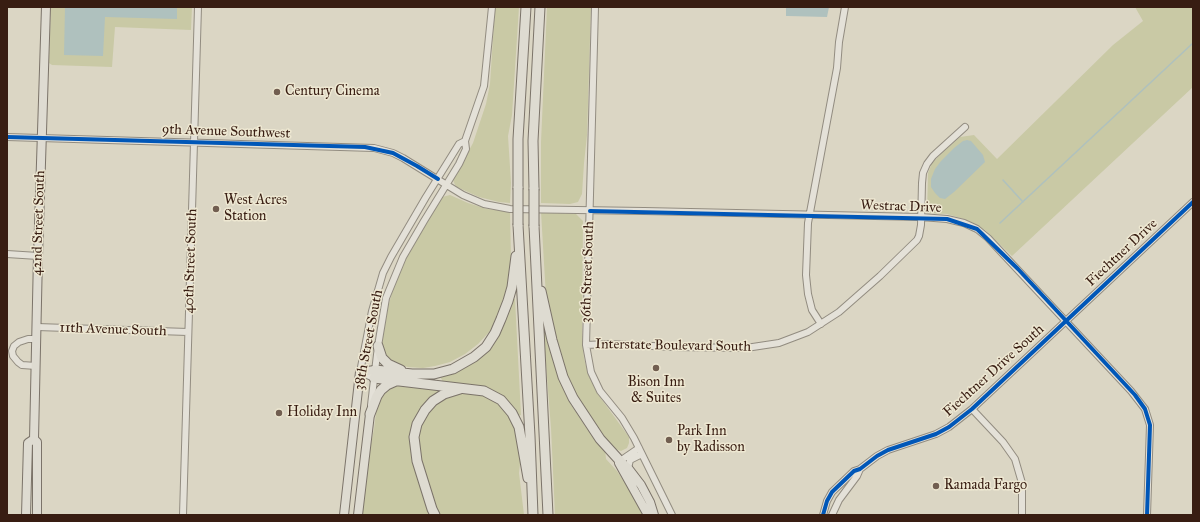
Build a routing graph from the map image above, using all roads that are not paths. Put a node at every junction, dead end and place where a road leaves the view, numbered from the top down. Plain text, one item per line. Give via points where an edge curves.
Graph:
1 (46, 7) edge
2 (198, 7) edge
3 (492, 7) edge
4 (526, 7) edge
5 (540, 7) edge
6 (595, 7) edge
7 (845, 7) edge
8 (965, 127) dead end
9 (7, 137) edge
10 (42, 138) junction
11 (465, 141) junction
12 (194, 142) junction
13 (438, 179) junction
14 (446, 185) junction
15 (1193, 202) edge
16 (590, 211) junction
17 (809, 215) junction
18 (921, 217) junction
19 (518, 228) junction
20 (7, 254) edge
21 (38, 256) junction
22 (535, 261) junction
23 (1066, 320) junction
24 (820, 324) junction
25 (37, 327) junction
26 (188, 332) junction
27 (36, 339) junction
28 (586, 345) junction
29 (378, 346) junction
30 (36, 366) junction
31 (360, 372) junction
32 (375, 374) junction
33 (412, 374) junction
34 (396, 380) junction
35 (464, 388) junction
36 (972, 409) junction
37 (370, 414) junction
38 (34, 439) junction
39 (640, 451) junction
40 (620, 461) junction
41 (628, 468) junction
42 (860, 469) junction
43 (533, 498) junction
44 (646, 513) edge
45 (359, 514) edge
46 (26, 515) edge
47 (37, 515) edge
48 (183, 515) edge
49 (344, 515) edge
50 (435, 515) edge
51 (533, 515) edge
52 (548, 515) edge
53 (654, 515) edge
54 (672, 515) edge
55 (823, 515) edge
56 (832, 515) edge
57 (1022, 515) edge
58 (1147, 515) edge

1 - 10 main road, 42nd Street South
2 - 12 street, 40th Street South
3 - 11 street, 38th Street South via 484,86
4 - 19 highway, bridge via 518,139
5 - 22 highway, bridge via 533,141
6 - 16 street, 36th Street South
7 - 17 street via 837,68
8 - 18 street, Interstate Boulevard South via 927,164 923,173
9 - 10 street, 9th Avenue Southwest
10 - 12 street, 9th Avenue Southwest
10 - 21 main road, 42nd Street South
11 - 13 street, 38th Street South via 459,144
11 - 14 street, 38th Street South via 466,149
12 - 13 street, 9th Avenue Southwest via 374,148 393,153
12 - 26 street, 40th Street South
13 - 14 street, 9th Avenue Southwest
13 - 31 street, 38th Street South via 383,273
14 - 16 street, Westrac Drive via 484,204 501,208
14 - 29 street, 38th Street South via 414,239 386,298
15 - 23 street, Fiechtner Drive
16 - 17 street, Westrac Drive
16 - 28 street, 36th Street South
17 - 18 street, Westrac Drive
17 - 24 street via 806,275 812,310
18 - 23 street, Westrac Drive via 947,219 977,229
18 - 24 street, Interstate Boulevard South via 919,236 913,244 844,308
19 - 33 highway via 508,302 486,347 474,358 453,369 434,374
19 - 43 highway
20 - 21 street
21 - 25 main road, 42nd Street South
22 - 40 highway via 552,340 563,377 585,418
22 - 52 highway
23 - 36 street, Fiechtner Drive South
23 - 58 street, Westrac Drive via 1145,408 1150,425
24 - 28 street, Interstate Boulevard South via 808,332 779,343 746,348
25 - 26 street, 11th Avenue South
25 - 27 main road, 42nd Street South
26 - 48 street, 40th Street South
27 - 30 main road, 42nd Street South
27 - 30 street via 19,342 12,351 18,362
28 - 39 street, 36th Street South via 591,372 600,391 622,418
29 - 32 street, 38th Street South
29 - 33 highway via 382,358 388,364
30 - 38 main road, 42nd Street South
31 - 32 main road
31 - 49 main road, 38th Street South
32 - 33 highway
32 - 34 highway
32 - 37 street, 38th Street South
34 - 35 highway
34 - 37 highway via 381,390
35 - 43 highway via 490,394 501,400 512,413 519,427 525,468
35 - 50 highway via 444,394 433,401 417,424 414,437 415,450
36 - 42 street, Fiechtner Drive South via 949,427 888,450
36 - 57 street via 1015,459 1022,483
37 - 45 main road, 38th Street South
38 - 46 main road, 42nd Street South via 28,442
38 - 47 main road, 42nd Street South via 37,442
39 - 40 street
39 - 41 street via 630,460
39 - 54 street, 36th Street South
40 - 41 main road
40 - 44 main road via 619,466
41 - 53 main road via 641,485
42 - 55 street, Fiechtner Drive South via 832,492
42 - 56 street, Fiechtner Drive South
43 - 51 highway

